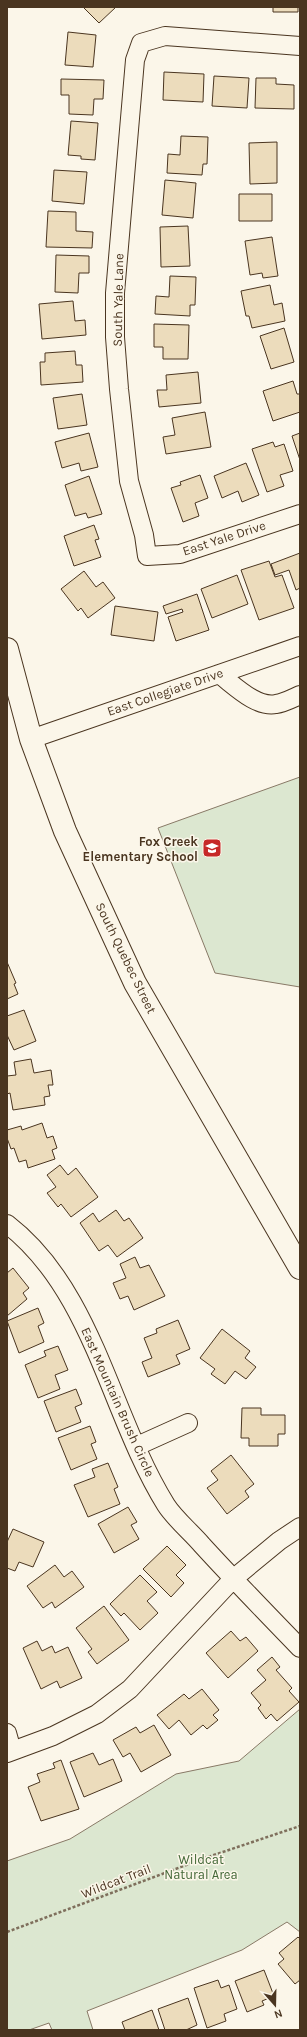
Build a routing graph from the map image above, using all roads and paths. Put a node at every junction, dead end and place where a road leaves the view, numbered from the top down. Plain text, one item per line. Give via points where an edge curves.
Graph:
1 (300, 46) edge
2 (300, 514) edge
3 (147, 556) joint
4 (300, 646) edge
5 (7, 649) edge
6 (219, 674) junction
7 (300, 695) edge
8 (31, 739) junction
9 (7, 1224) edge
10 (300, 1268) edge
11 (188, 1424) dead end
12 (137, 1446) junction
13 (300, 1527) edge
14 (233, 1579) junction
15 (300, 1648) edge
16 (7, 1733) edge
17 (10, 1752) edge
18 (300, 1826) edge
19 (7, 1932) edge

1 - 3 street, South Yale Lane via 165,36 141,43 135,60 115,293 115,330 129,481
2 - 3 street, East Yale Drive via 180,554
4 - 6 street, East Collegiate Drive
5 - 8 main road, South Quebec Street
6 - 7 street via 252,698 266,704 276,704
6 - 8 street, East Collegiate Drive
8 - 10 main road, South Quebec Street via 65,831 135,983
9 - 12 street, East Mountain Brush Circle via 43,1257 73,1303
11 - 12 street
12 - 14 street, East Mountain Brush Circle via 166,1506
13 - 14 street
14 - 15 street, East Mountain Brush Circle
14 - 17 street via 130,1689 97,1714 53,1736
16 - 17 street
18 - 19 path, Wildcat Trail via 205,1858

